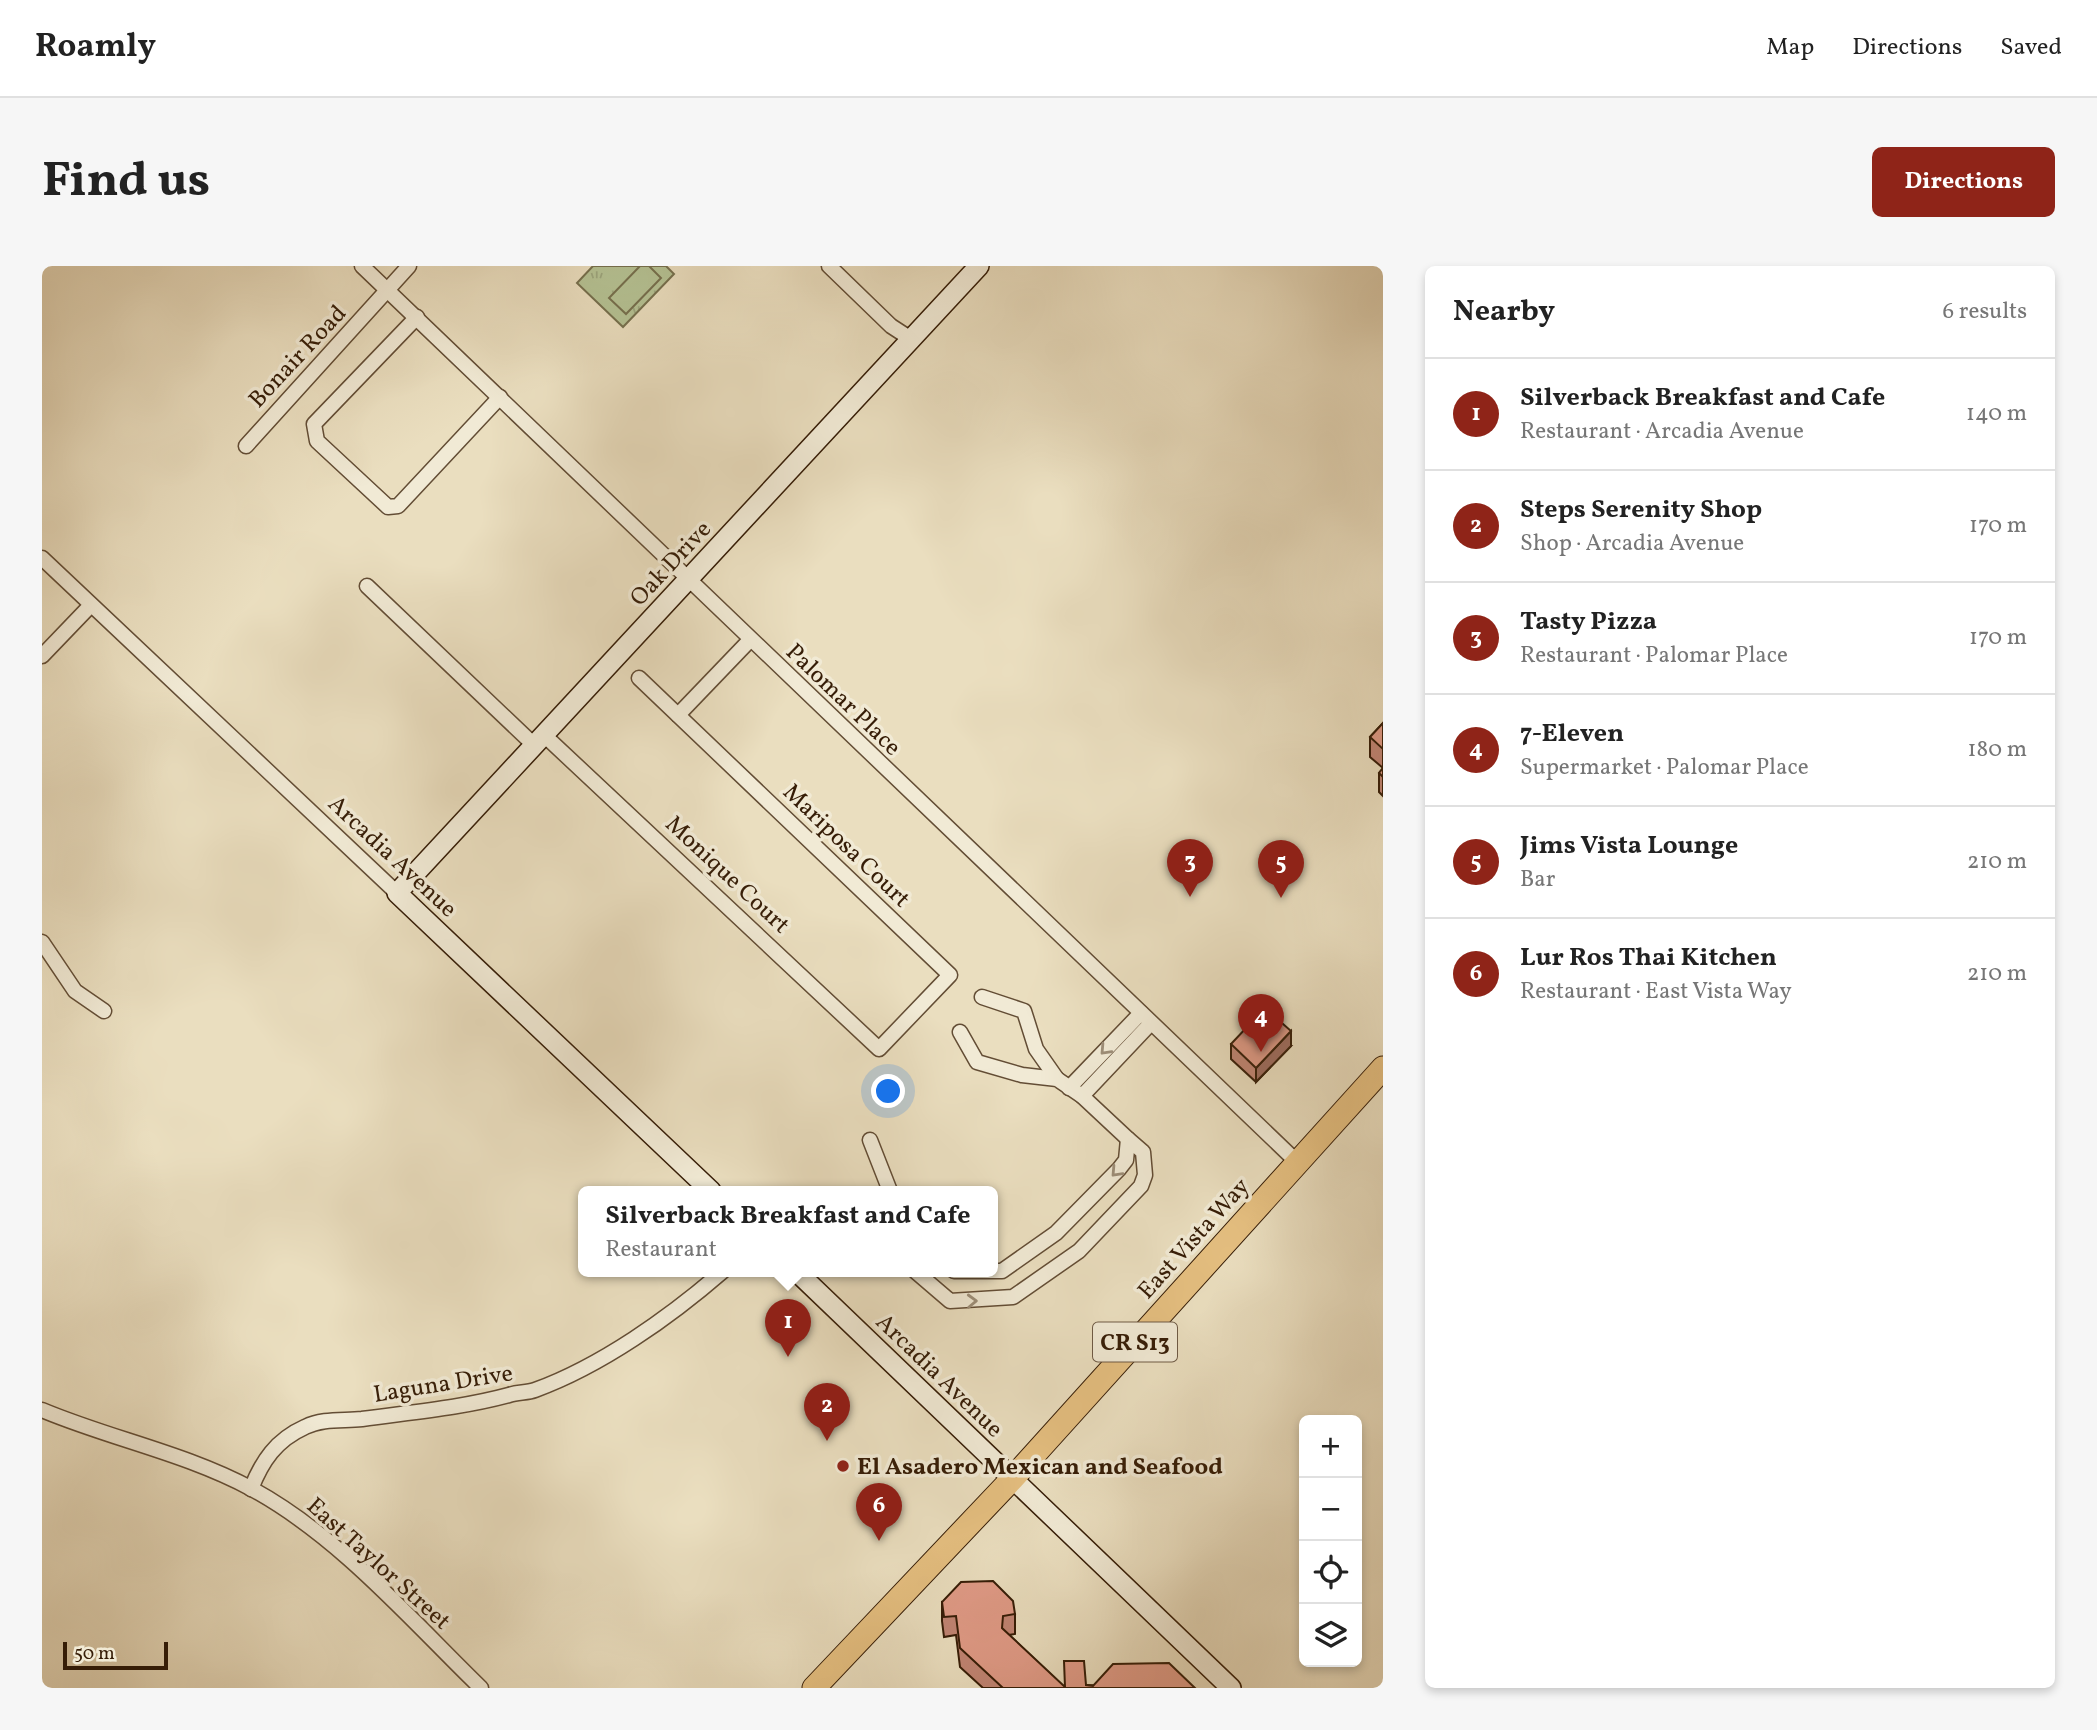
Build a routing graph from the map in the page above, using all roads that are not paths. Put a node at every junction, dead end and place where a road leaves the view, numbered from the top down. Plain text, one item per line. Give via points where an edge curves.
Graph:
1 (362, 266) edge
2 (409, 266) edge
3 (829, 266) edge
4 (979, 266) edge
5 (388, 291) junction
6 (417, 317) junction
7 (911, 339) junction
8 (500, 397) junction
9 (246, 446) dead end
10 (42, 558) edge
11 (687, 580) junction
12 (367, 586) dead end
13 (91, 605) junction
14 (750, 640) junction
15 (42, 656) edge
16 (639, 678) dead end
17 (678, 715) junction
18 (539, 740) junction
19 (397, 893) junction
20 (42, 942) edge
21 (982, 997) dead end
22 (104, 1011) dead end
23 (1146, 1018) junction
24 (960, 1032) dead end
25 (879, 1049) joint
26 (1383, 1068) edge
27 (1069, 1088) junction
28 (1128, 1139) junction
29 (870, 1140) dead end
30 (1297, 1162) junction
31 (706, 1186) edge
32 (888, 1186) edge
33 (998, 1271) edge
34 (716, 1277) edge
35 (802, 1277) edge
36 (922, 1277) edge
37 (42, 1410) edge
38 (1013, 1478) junction
39 (251, 1489) junction
40 (481, 1688) edge
41 (814, 1688) edge
42 (1231, 1688) edge

1 - 5 street, Palomar Place
2 - 5 street, Bonair Road
3 - 7 street via 891,326
4 - 7 street, Oak Drive
5 - 6 street, Palomar Place
5 - 9 street, Bonair Road
6 - 8 street, Palomar Place
6 - 8 street via 314,424 317,441 388,507 398,506
7 - 11 street, Oak Drive
8 - 11 street, Palomar Place
10 - 13 street, Arcadia Avenue
11 - 14 street, Palomar Place
11 - 18 street, Oak Drive
12 - 18 street, Monique Court
13 - 15 street
13 - 19 street, Arcadia Avenue
14 - 17 street
14 - 23 street, Palomar Place
16 - 17 street, Mariposa Court
17 - 25 street, Mariposa Court via 950,975
18 - 19 street, Oak Drive
18 - 25 street, Monique Court
19 - 31 street, Arcadia Avenue
20 - 22 street via 75,991
21 - 27 street via 1024,1011 1042,1060
23 - 27 street
23 - 30 street, Palomar Place
24 - 27 street via 976,1062
26 - 30 main road, East Vista Way / CR S13
27 - 28 street
28 -> 33 street via 1126,1160 1051,1237
36 -> 28 street via 950,1301 1013,1297 1079,1251 1141,1186 1145,1160
29 - 32 street
30 - 38 main road, East Vista Way / CR S13
34 - 39 street, Laguna Drive via 648,1329 534,1391 487,1403 307,1426 271,1451
35 - 38 street, Arcadia Avenue
37 - 39 street, East Taylor Street via 151,1446
38 - 41 main road, East Vista Way / CR S13
38 - 42 street, Arcadia Avenue
39 - 40 street, East Taylor Street via 299,1518

